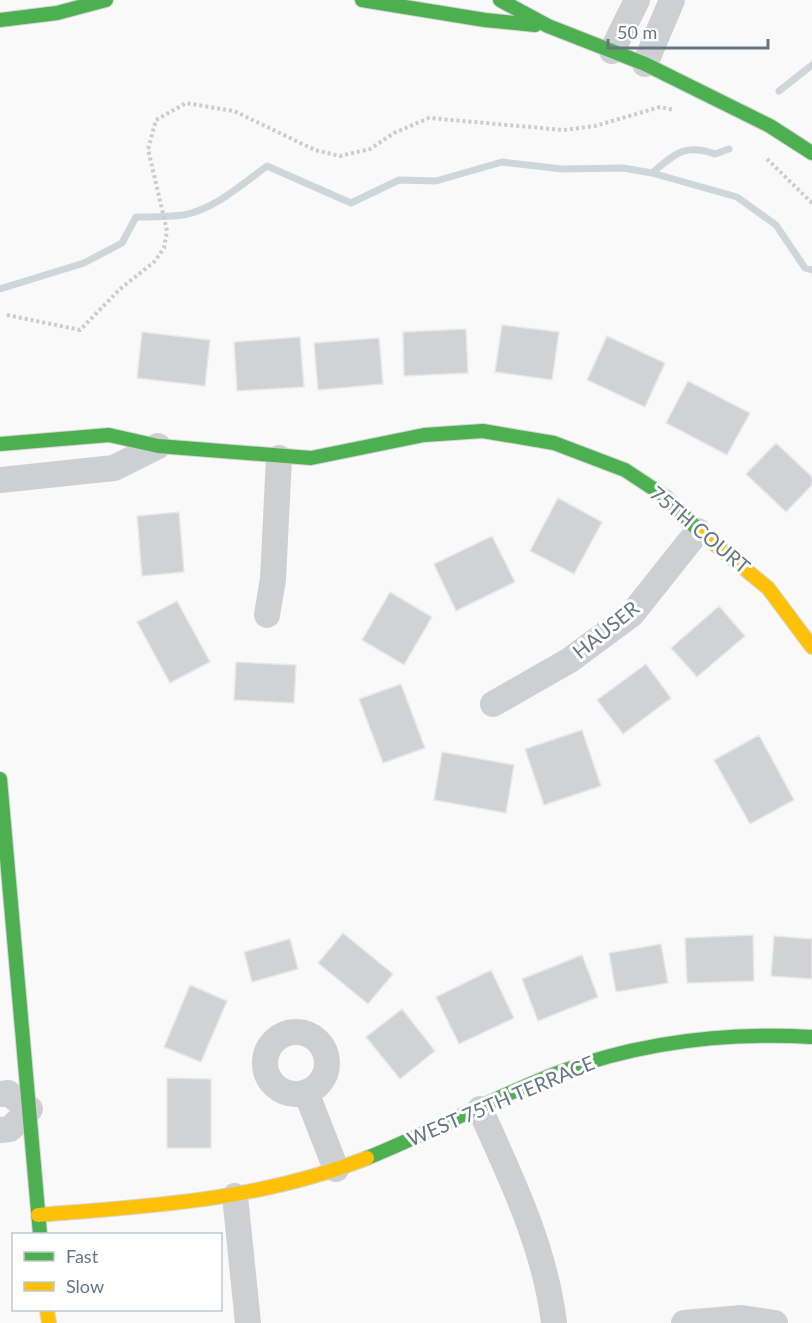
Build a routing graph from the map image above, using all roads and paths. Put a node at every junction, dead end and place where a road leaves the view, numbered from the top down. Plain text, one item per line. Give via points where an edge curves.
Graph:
1 (106, 0) edge
2 (362, 0) edge
3 (500, 0) edge
4 (637, 0) edge
5 (672, 0) edge
6 (0, 20) edge
7 (548, 26) junction
8 (612, 51) junction
9 (645, 64) junction
10 (679, 111) dead end
11 (812, 153) edge
12 (761, 155) dead end
13 (812, 203) edge
14 (7, 315) dead end
15 (0, 444) edge
16 (158, 446) junction
17 (279, 458) junction
18 (0, 480) edge
19 (699, 531) junction
20 (267, 615) dead end
21 (812, 646) edge
22 (493, 704) dead end
23 (0, 780) edge
24 (812, 1037) edge
25 (306, 1092) dead end
26 (0, 1094) edge
27 (30, 1109) junction
28 (480, 1109) junction
29 (0, 1130) edge
30 (336, 1169) junction
31 (235, 1196) junction
32 (38, 1215) junction
33 (40, 1233) edge
34 (248, 1323) edge
35 (554, 1323) edge
36 (684, 1323) edge
37 (775, 1323) edge

1 - 6 street via 57,13
2 - 7 street via 484,21
3 - 7 street
4 - 8 street
5 - 9 street
7 - 8 street
8 - 9 street
9 - 11 street via 770,126
10 - 14 path via 660,107 595,126 564,130 429,118 394,133 370,149 340,156 315,150 234,111 186,103 156,120 148,149 167,231 164,248 154,262 120,289 80,330
12 - 13 path
15 - 16 street, 75TH COURT via 109,435
16 - 17 street, 75TH COURT
16 - 18 street via 114,468
17 - 19 street, 75TH COURT via 311,458 424,435 483,431 554,443 625,470 666,497
17 - 20 street via 273,579
19 - 21 street, 75TH COURT via 768,588
19 - 22 street, HAUSER via 632,614 570,660
23 - 27 street
24 - 28 street, WEST 75TH TERRACE via 726,1036 611,1056 558,1073
25 - 30 street
26 - 27 street via 8,1094
27 - 29 street via 10,1129
27 - 32 street
28 - 30 street, WEST 75TH TERRACE
28 - 35 street via 532,1227 551,1295
30 - 31 street, WEST 75TH TERRACE
31 - 32 street, WEST 75TH TERRACE
31 - 34 street
32 - 33 street
36 - 37 street via 742,1318

